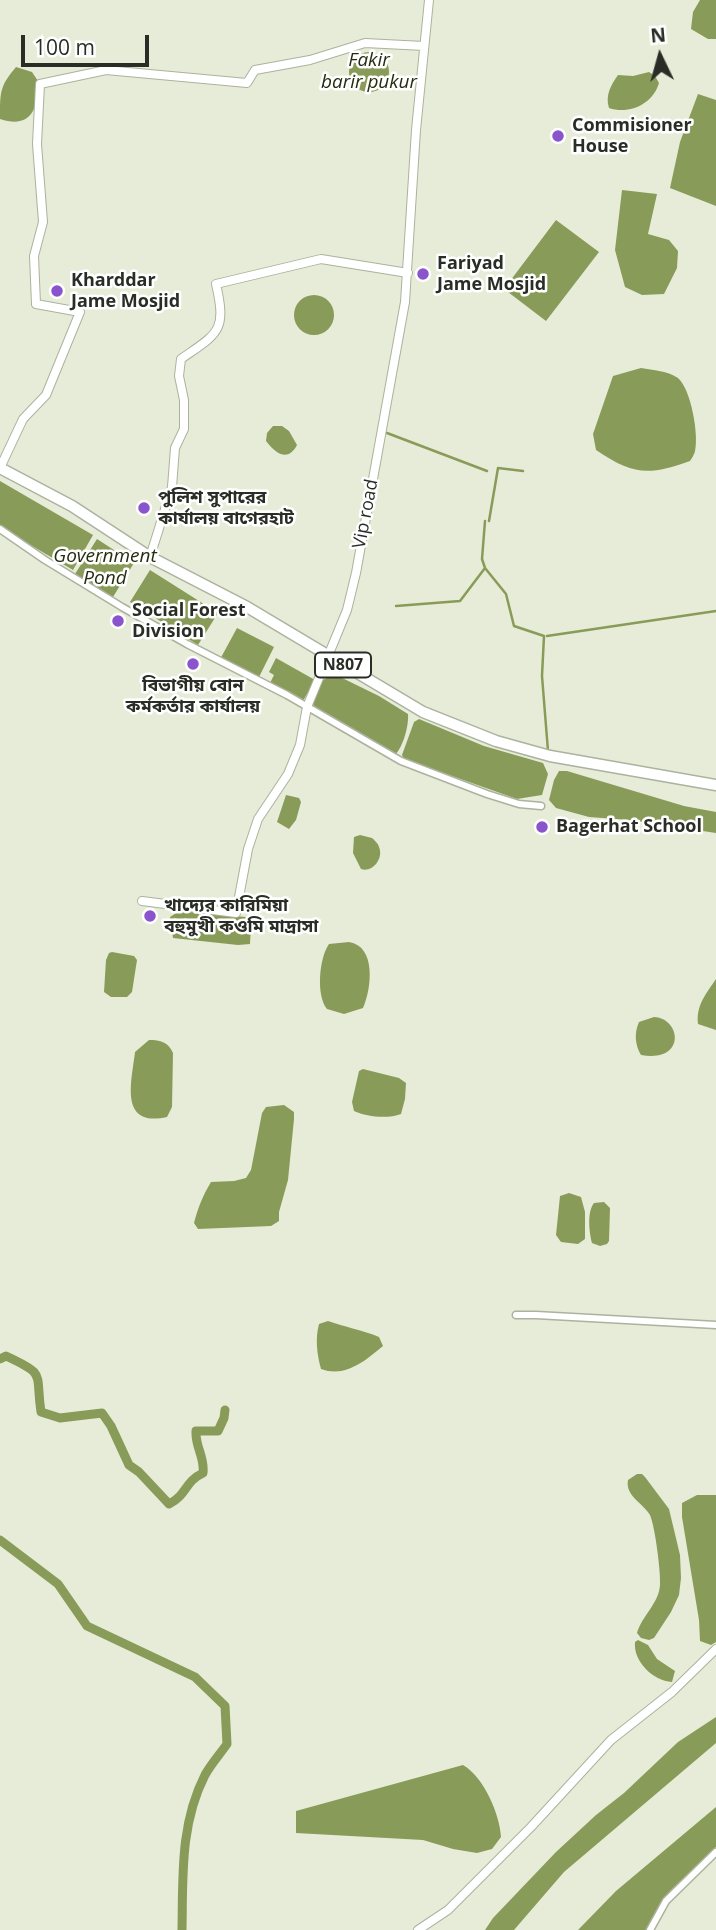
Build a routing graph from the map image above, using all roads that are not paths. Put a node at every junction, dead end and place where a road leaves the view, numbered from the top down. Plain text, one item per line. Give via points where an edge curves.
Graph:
1 (429, 0) edge
2 (424, 46) junction
3 (408, 273) junction
4 (0, 468) edge
5 (0, 529) edge
6 (150, 556) junction
7 (328, 656) junction
8 (307, 707) junction
9 (716, 785) edge
10 (541, 806) dead end
11 (142, 901) dead end
12 (516, 1315) dead end
13 (716, 1325) edge
14 (716, 1649) edge
15 (716, 1852) edge
16 (418, 1930) edge
17 (650, 1930) edge

1 - 2 street, Vip road
2 - 3 street, Vip road
2 - 4 street via 365,43 255,70 247,83 106,71 40,84 37,144 43,222 34,256 36,304 79,312 46,395 23,419
3 - 6 street via 321,259 216,285 219,328 181,359 184,429 175,448 172,487
3 - 7 street, Vip road via 356,573
4 - 6 highway, N807 via 72,506
5 - 8 street via 122,607
6 - 7 highway, N807
7 - 8 street, Vip road
7 - 9 highway, N807 via 424,712 496,741 578,762
8 - 10 street via 428,773 519,804
8 - 11 street, Vip road via 300,745 288,774 258,819 236,913
12 - 13 street
14 - 16 street via 611,1740 448,1910
15 - 17 street via 666,1901

